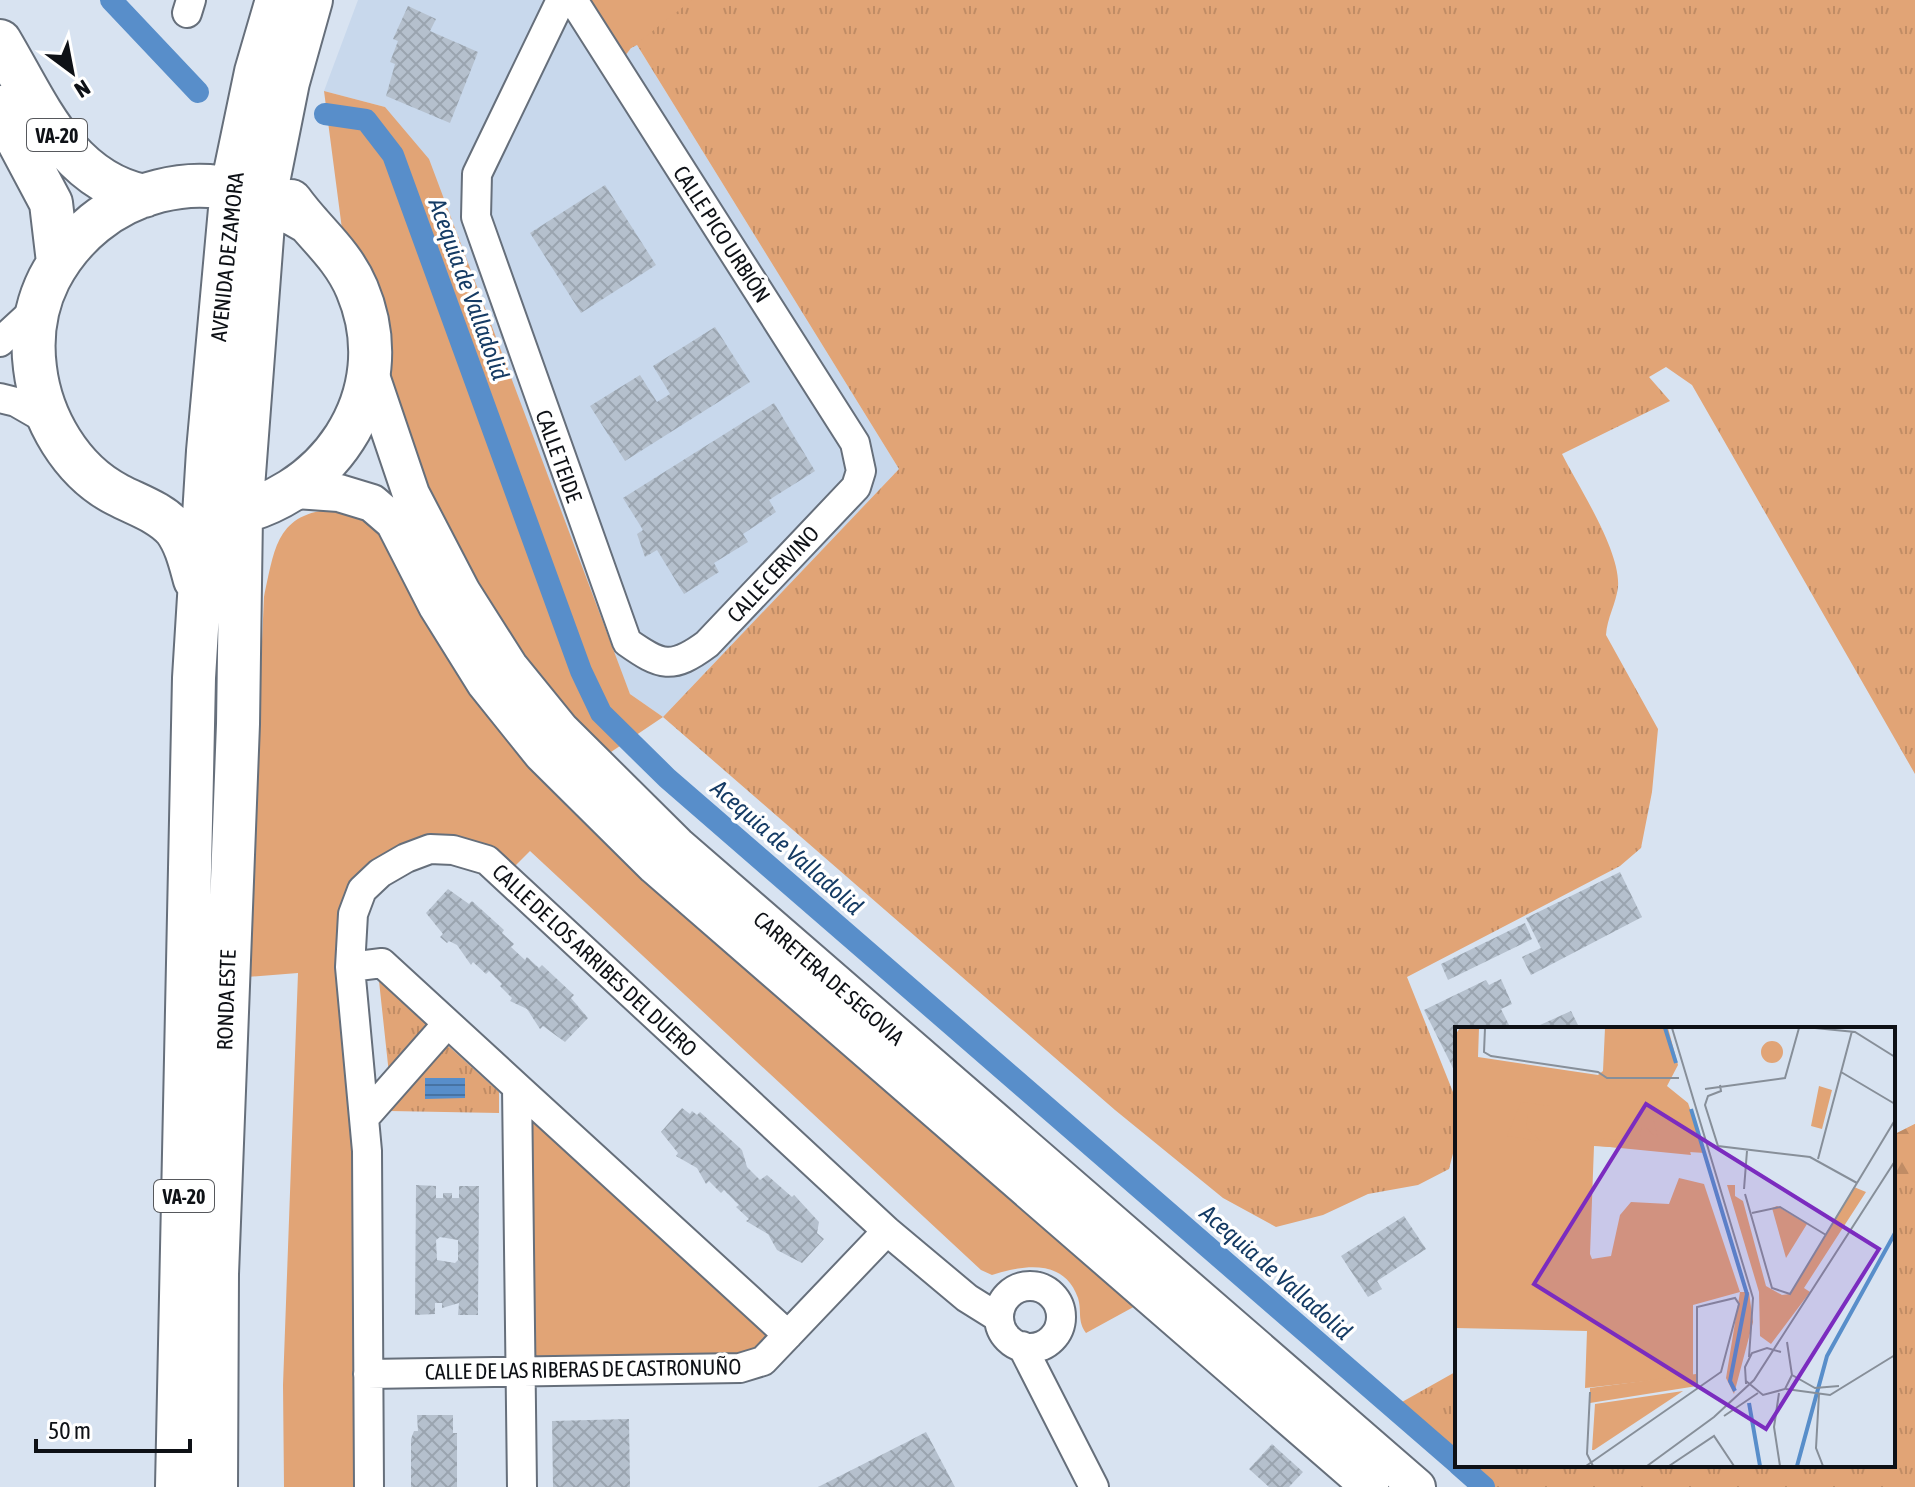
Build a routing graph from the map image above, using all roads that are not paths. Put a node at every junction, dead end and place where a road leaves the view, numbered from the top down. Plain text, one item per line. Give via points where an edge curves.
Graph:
1 (261, 0) edge
2 (277, 0) edge
3 (311, 0) edge
4 (561, 0) edge
5 (573, 0) edge
6 (0, 41) edge
7 (0, 107) edge
8 (273, 156) junction
9 (161, 192) junction
10 (248, 192) junction
11 (309, 223) junction
12 (58, 262) junction
13 (38, 307) junction
14 (0, 342) edge
15 (369, 370) junction
16 (0, 398) edge
17 (49, 421) junction
18 (861, 471) joint
19 (292, 492) junction
20 (148, 510) junction
21 (223, 516) junction
22 (199, 599) junction
23 (672, 663) joint
24 (238, 724) junction
25 (350, 967) junction
26 (447, 1024) junction
27 (517, 1087) junction
28 (365, 1117) junction
29 (887, 1231) junction
30 (1002, 1308) junction
31 (788, 1335) junction
32 (1031, 1353) junction
33 (521, 1369) junction
34 (368, 1374) junction
35 (177, 1487) edge
36 (216, 1487) edge
37 (369, 1487) edge
38 (522, 1487) edge
39 (1094, 1487) edge
40 (1370, 1487) edge
41 (1417, 1487) edge

1 - 9 highway via 218,144 198,171
2 - 10 highway, AVENIDA DE ZAMORA via 256,72
3 - 8 highway, AVENIDA DE ZAMORA
4 - 23 street, CALLE TEIDE via 477,174 476,217 627,642 654,662
5 - 18 street, CALLE PICO URBIÓN via 855,443
6 - 9 highway, VA-20 via 70,156 104,184
7 - 12 highway, VA-20 via 51,203
8 - 10 highway, AVENIDA DE ZAMORA
8 - 11 highway via 285,190
9 - 10 highway, VA-20
9 - 12 highway, VA-20 via 108,213
10 - 11 highway
10 - 21 highway, AVENIDA DE ZAMORA
11 - 15 highway via 337,253 357,289 368,329
12 - 13 highway, VA-20
13 - 14 street
13 - 17 highway, VA-20 via 33,350
15 - 19 highway via 350,429 334,455
15 - 41 main road, CARRETERA DE SEGOVIA via 411,494 462,592 509,666 561,730 677,845
16 - 17 street
17 - 20 highway, VA-20 via 85,470 115,494
18 - 23 street, CALLE CERVINO via 856,487 707,644
19 - 21 highway
19 - 24 highway via 273,518 258,564 249,699
19 - 40 main road, CARRETERA DE SEGOVIA via 339,493 372,503 394,522 485,683 542,754 667,876
20 - 21 highway, VA-20
20 - 22 highway via 183,541
21 - 22 highway, RONDA ESTE / VA-20
21 - 24 highway, RONDA ESTE / VA-20
22 - 35 highway, RONDA ESTE / VA-20
24 - 36 highway, RONDA ESTE / VA-20 via 217,1274
25 - 26 street via 382,963
25 - 28 street, CALLE DE LOS ARRIBES DEL DUERO
25 - 29 street, CALLE DE LOS ARRIBES DEL DUERO via 353,914 362,890 380,873 430,849 487,860
26 - 27 street
26 - 28 street
27 - 31 street
27 - 33 street
28 - 34 street, CALLE DE LOS ARRIBES DEL DUERO
29 - 30 street, CALLE DE LOS ARRIBES DEL DUERO via 967,1298
29 - 31 street, CALLE DE LAS RIBERAS DE CASTRONUÑO
30 - 32 street via 1006,1336
30 - 32 street via 1013,1290 1034,1286 1059,1305 1060,1326
31 - 33 street, CALLE DE LAS RIBERAS DE CASTRONUÑO via 763,1361 740,1368
32 - 39 street
33 - 34 street, CALLE DE LAS RIBERAS DE CASTRONUÑO
33 - 38 street
34 - 37 street, CALLE DE LOS ARRIBES DEL DUERO

